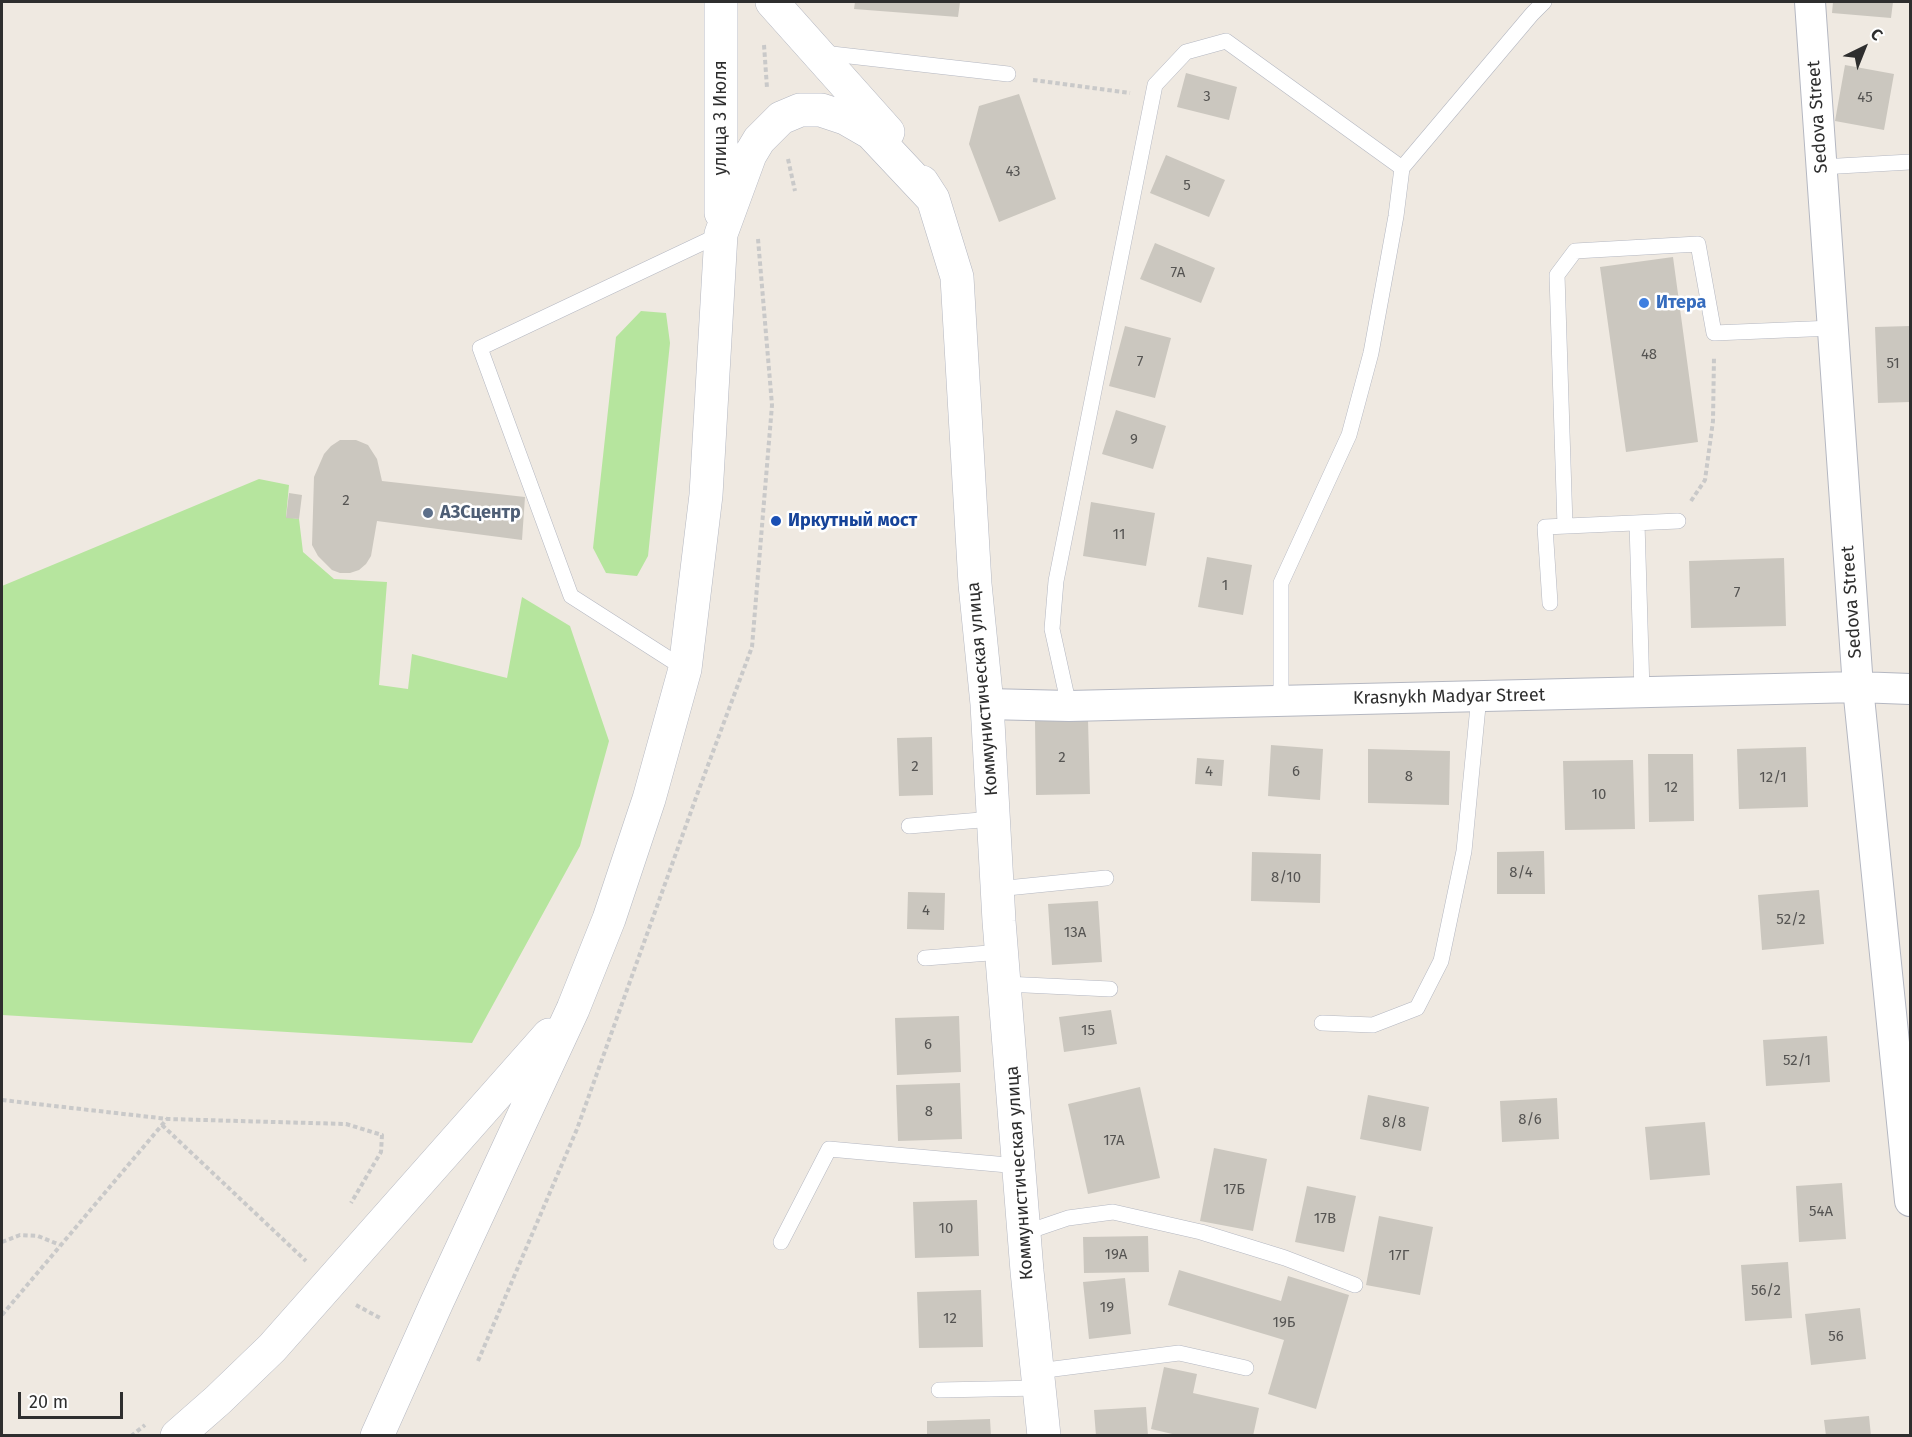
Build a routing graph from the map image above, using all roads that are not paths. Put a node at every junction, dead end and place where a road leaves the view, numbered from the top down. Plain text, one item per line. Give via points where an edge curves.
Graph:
1 (721, 2) edge
2 (1544, 2) edge
3 (1810, 2) edge
4 (777, 13) edge
5 (817, 53) junction
6 (1008, 74) dead end
7 (1911, 162) edge
8 (1821, 167) junction
9 (1402, 168) junction
10 (933, 199) junction
11 (721, 234) junction
12 (1833, 328) junction
13 (1678, 521) road end
14 (1637, 523) junction
15 (1565, 526) junction
16 (1550, 603) dead end
17 (685, 669) junction
18 (1858, 687) junction
19 (1911, 689) edge
20 (1642, 692) junction
21 (1479, 696) junction
22 (1281, 701) junction
23 (987, 704) junction
24 (1069, 706) junction
25 (993, 819) junction
26 (909, 826) dead end
27 (1106, 878) dead end
28 (997, 889) junction
29 (1002, 952) junction
30 (925, 958) dead end
31 (1005, 984) junction
32 (1110, 989) dead end
33 (573, 1010) junction
34 (1322, 1023) dead end
35 (1019, 1166) junction
36 (1911, 1201) edge
37 (1024, 1233) junction
38 (781, 1242) dead end
39 (1355, 1285) dead end
40 (1246, 1368) dead end
41 (1039, 1380) junction
42 (939, 1390) dead end
43 (163, 1428) edge
44 (377, 1436) edge
45 (1044, 1436) edge

1 - 11 main road, улица 3 Июля
2 - 9 lane
3 - 8 street, Sedova Street
4 - 5 main road, Коммунистическая улица
5 - 6 lane
5 - 10 main road, Коммунистическая улица via 893,138
7 - 8 lane
8 - 12 street, Sedova Street
9 - 22 lane via 1371,353 1349,435 1281,583
9 - 24 lane via 1226,41 1186,52 1155,85 1056,581 1052,629
10 - 11 main road via 882,143 860,126 832,112 800,110 781,118 754,147
10 - 23 main road, Коммунистическая улица via 957,277 975,584
11 - 17 main road via 706,495
11 - 17 lane via 480,348 571,596
12 - 15 lane via 1714,333 1698,244 1575,251 1557,274
12 - 18 street, Sedova Street
13 - 14 lane
14 - 15 lane
14 - 20 lane
15 - 16 lane via 1545,526
17 - 33 main road via 638,832
18 - 19 street, Krasnykh Madyar Street
18 - 20 street, Krasnykh Madyar Street
18 - 36 street, Sedova Street
20 - 21 street, Krasnykh Madyar Street
21 - 22 street, Krasnykh Madyar Street
21 - 34 lane via 1464,851 1441,961 1417,1008 1373,1025
22 - 24 street, Krasnykh Madyar Street
23 - 24 street, Krasnykh Madyar Street
23 - 25 main road, Коммунистическая улица
25 - 26 lane
25 - 28 main road, Коммунистическая улица
27 - 28 lane
28 - 29 main road, Коммунистическая улица
29 - 30 lane
29 - 31 main road, Коммунистическая улица
31 - 32 lane
31 - 35 main road, Коммунистическая улица
33 - 43 main road via 272,1348 218,1400
33 - 44 main road
35 - 37 main road, Коммунистическая улица
35 - 38 lane via 830,1149
37 - 39 lane via 1068,1218 1113,1212 1201,1232
37 - 41 main road, Коммунистическая улица
40 - 41 lane via 1179,1353
41 - 42 lane
41 - 45 main road, Коммунистическая улица

